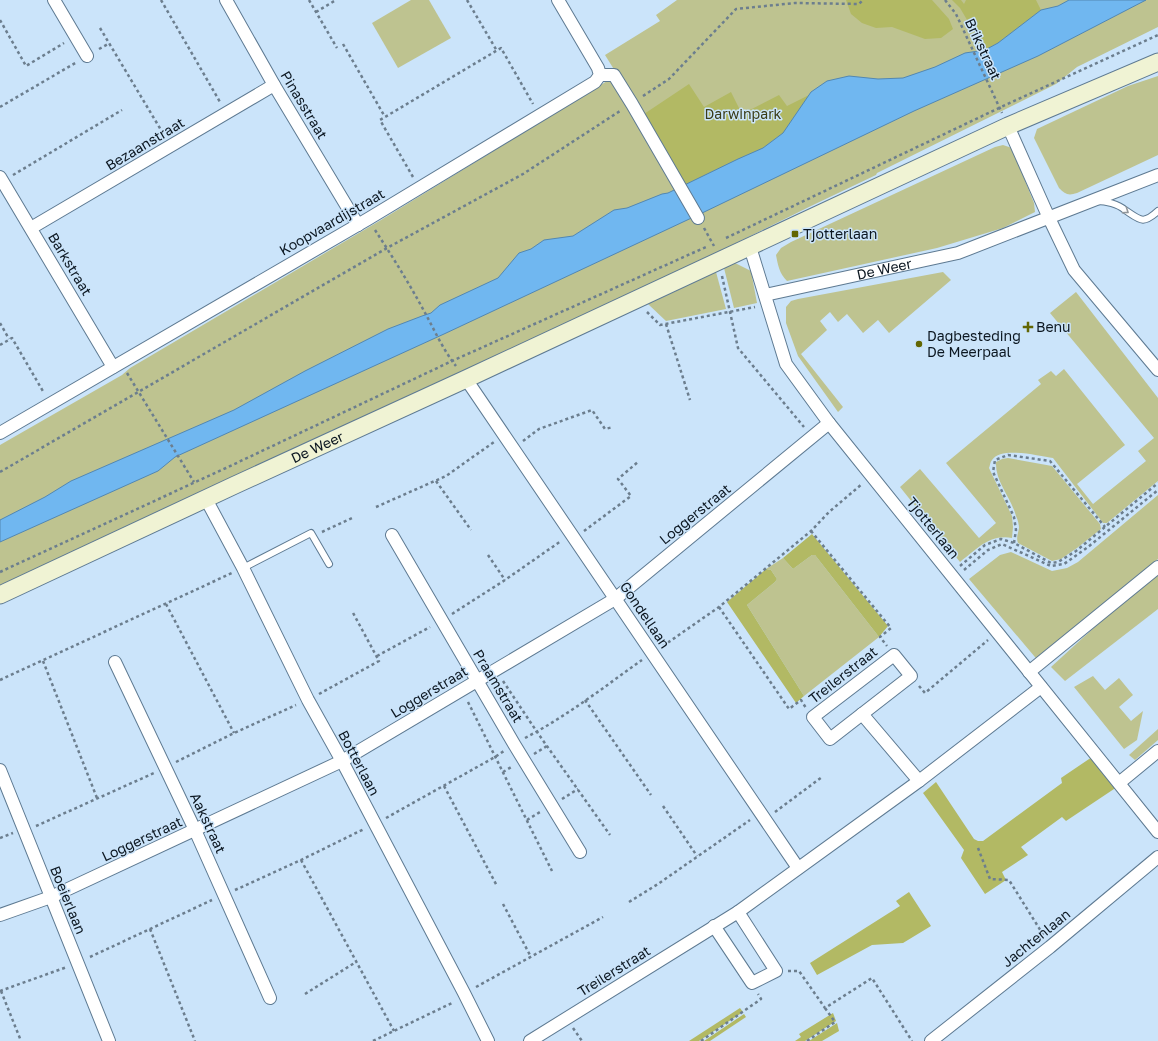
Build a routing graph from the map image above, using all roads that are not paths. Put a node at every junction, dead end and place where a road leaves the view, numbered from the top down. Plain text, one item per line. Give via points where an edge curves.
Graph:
1 (54, 0) edge
2 (226, 0) edge
3 (558, 0) edge
4 (87, 56) road end
5 (1158, 62) edge
6 (600, 75) junction
7 (274, 85) junction
8 (1008, 126) junction
9 (1158, 175) edge
10 (1, 179) edge
11 (1090, 202) junction
12 (1158, 211) edge
13 (698, 218) road end
14 (1049, 218) junction
15 (363, 222) junction
16 (31, 228) junction
17 (750, 246) junction
18 (766, 300) junction
19 (117, 365) junction
20 (1158, 370) edge
21 (466, 379) junction
22 (829, 423) junction
23 (0, 433) edge
24 (206, 499) junction
25 (392, 535) dead end
26 (329, 564) dead end
27 (1158, 567) edge
28 (243, 568) junction
29 (0, 595) edge
30 (615, 599) junction
31 (115, 662) dead end
32 (1029, 672) junction
33 (477, 681) junction
34 (1041, 687) junction
35 (862, 714) junction
36 (1158, 751) edge
37 (342, 761) junction
38 (0, 770) edge
39 (919, 781) junction
40 (1119, 783) junction
41 (195, 830) junction
42 (1158, 832) edge
43 (580, 852) dead end
44 (1158, 857) edge
45 (798, 868) junction
46 (51, 897) junction
47 (738, 912) junction
48 (0, 915) edge
49 (714, 926) junction
50 (270, 998) dead end
51 (109, 1041) edge
52 (488, 1041) edge
53 (530, 1041) edge
54 (931, 1041) edge

1 - 4 street
2 - 7 street, Pinasstraat
3 - 6 street
5 - 8 street, De Weer
6 - 13 street via 614,74
6 - 15 street, Koopvaardijstraat via 595,82
7 - 15 street, Pinasstraat
7 - 16 street, Bezaanstraat
8 - 14 street
8 - 17 street, De Weer
9 - 11 street, De Weer
10 - 16 street, Barkstraat
11 -> 12 lane via 1100,201 1124,208 1140,220 1150,218
11 - 14 street, De Weer
14 - 18 street, De Weer via 958,253
14 - 20 street via 1074,270
15 - 19 street, Koopvaardijstraat
16 - 19 street, Barkstraat
17 - 18 street
17 - 21 street, De Weer
18 - 22 street, Tjotterlaan via 786,364
19 - 23 street, Koopvaardijstraat
21 - 24 street, De Weer
21 - 30 street, Gondellaan
22 - 30 street, Loggerstraat
22 - 32 street, Tjotterlaan
24 - 28 street, Botterlaan
24 - 29 street, De Weer
25 - 33 street, Praamstraat
26 - 28 lane via 311,533
27 - 32 street
28 - 37 street, Botterlaan via 308,700
30 - 33 street, Loggerstraat
30 - 45 street, Gondellaan
31 - 41 street, Aakstraat
32 - 34 street, Tjotterlaan
33 - 37 street, Loggerstraat
33 - 43 street, Praamstraat
34 - 39 street, Treilerstraat
34 - 40 street, Tjotterlaan
35 - 35 street, Treilerstraat via 911,676 894,654 813,717 830,739
35 - 39 street
36 - 40 street
37 - 41 street, Loggerstraat
37 - 52 street, Botterlaan
38 - 46 street, Boeierlaan
39 - 45 street, Treilerstraat
40 - 42 street, Tjotterlaan
41 - 46 street, Loggerstraat
41 - 50 street, Aakstraat
44 - 54 street, Jachtenlaan
45 - 47 street, Treilerstraat
46 - 48 street, Loggerstraat
46 - 51 street, Boeierlaan
47 - 49 street, Treilerstraat
47 - 49 street via 776,971 752,983
49 - 53 street, Treilerstraat

